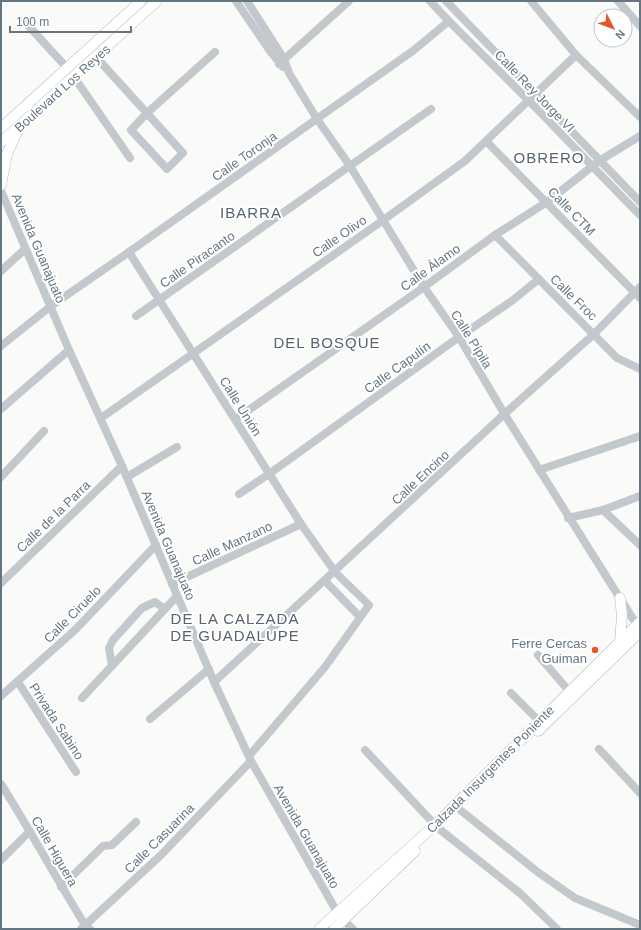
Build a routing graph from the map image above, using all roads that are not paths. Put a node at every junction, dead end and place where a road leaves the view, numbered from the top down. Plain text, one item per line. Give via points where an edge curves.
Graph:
1 (141, 1) edge
2 (157, 1) edge
3 (236, 1) edge
4 (349, 1) edge
5 (430, 1) edge
6 (446, 1) edge
7 (531, 1) edge
8 (618, 1) edge
9 (249, 2) edge
10 (24, 20) dead end
11 (449, 21) junction
12 (640, 26) edge
13 (106, 33) junction
14 (114, 41) junction
15 (215, 52) dead end
16 (576, 55) junction
17 (96, 57) junction
18 (282, 61) junction
19 (68, 69) junction
20 (74, 77) junction
21 (535, 93) junction
22 (528, 100) junction
23 (431, 109) dead end
24 (147, 113) junction
25 (640, 117) edge
26 (317, 119) junction
27 (21, 124) junction
28 (1, 128) edge
29 (640, 136) edge
30 (486, 141) junction
31 (1, 142) edge
32 (130, 158) dead end
33 (599, 161) junction
34 (350, 166) junction
35 (591, 166) junction
36 (1, 185) edge
37 (1, 191) edge
38 (547, 202) junction
39 (640, 202) edge
40 (3, 204) edge
41 (640, 215) edge
42 (382, 221) junction
43 (495, 235) junction
44 (26, 249) junction
45 (129, 252) junction
46 (1, 271) edge
47 (539, 280) junction
48 (424, 287) junction
49 (638, 292) edge
50 (160, 300) junction
51 (50, 306) junction
52 (136, 316) dead end
53 (594, 334) junction
54 (459, 337) junction
55 (1, 346) edge
56 (69, 350) junction
57 (194, 353) junction
58 (640, 370) edge
59 (1, 409) edge
60 (505, 415) junction
61 (101, 418) junction
62 (236, 419) junction
63 (44, 431) dead end
64 (640, 436) edge
65 (177, 447) dead end
66 (122, 466) junction
67 (540, 470) junction
68 (3, 472) edge
69 (269, 474) junction
70 (127, 477) junction
71 (239, 494) dead end
72 (640, 496) edge
73 (603, 510) junction
74 (568, 518) junction
75 (301, 524) junction
76 (156, 545) junction
77 (640, 545) edge
78 (335, 572) junction
79 (325, 581) junction
80 (1, 583) edge
81 (172, 584) junction
82 (177, 596) junction
83 (620, 598) junction
84 (165, 609) junction
85 (360, 617) junction
86 (638, 628) edge
87 (620, 642) junction
88 (538, 654) dead end
89 (604, 662) junction
90 (112, 666) junction
91 (209, 670) junction
92 (18, 682) junction
93 (214, 682) junction
94 (569, 691) junction
95 (511, 693) dead end
96 (1, 696) edge
97 (82, 698) dead end
98 (150, 720) dead end
99 (539, 722) junction
100 (599, 749) dead end
101 (366, 750) dead end
102 (250, 758) junction
103 (76, 772) dead end
104 (1, 784) edge
105 (640, 793) edge
106 (457, 807) junction
107 (136, 822) dead end
108 (437, 826) junction
109 (30, 831) junction
110 (1, 860) edge
111 (61, 887) junction
112 (337, 912) junction
113 (343, 920) junction
114 (640, 924) edge
115 (85, 928) edge
116 (319, 929) edge
117 (334, 929) edge
118 (353, 929) edge
119 (557, 929) edge

1 - 13 main road, Boulevard Los Reyes
2 - 14 main road, Boulevard Los Reyes
3 - 18 street
4 - 18 street
5 - 11 street, Calle Rey Jorge VI
6 - 21 street, Calle Rey Jorge VI
7 - 16 street
8 - 12 street
9 - 18 street
10 - 19 street
11 - 22 street, Calle Rey Jorge VI
11 - 26 street, Calle Toronja via 414,50
13 - 14 main road
13 - 19 main road, Boulevard Los Reyes
14 - 17 main road, Boulevard Los Reyes
15 - 24 street
16 - 21 street, Calle Olivo
16 - 25 street
17 - 20 main road, Boulevard Los Reyes
17 - 24 street
18 - 26 street, Calle Pípila
19 - 28 main road, Boulevard Los Reyes
20 - 27 main road, Boulevard Los Reyes
20 - 32 street
21 - 22 street, Calle Olivo
21 - 33 street, Calle Rey Jorge VI
22 - 30 street, Calle Olivo
22 - 35 street, Calle Rey Jorge VI
23 - 34 street, Calle Piracanto
24 - 24 street via 132,130 167,168 183,153
26 - 34 street, Calle Pípila
26 - 45 street, Calle Toronja
27 - 31 main road, Boulevard Los Reyes
27 - 36 main road via 7,154
29 - 33 street, Calle Álamo
30 - 38 street, Calle CTM
30 - 42 street, Calle Olivo via 465,161
33 - 35 street, Calle Álamo
33 - 39 street, Calle Rey Jorge VI
34 - 42 street, Calle Pípila
34 - 50 street, Calle Piracanto
35 - 38 street, Calle Álamo
35 - 41 street, Calle Rey Jorge VI
37 - 40 street, Avenida Guanajuato
38 - 43 street, Calle Álamo
38 - 49 street, Calle CTM
40 - 44 street, Avenida Guanajuato
42 - 48 street, Calle Pípila
42 - 57 street, Calle Olivo
43 - 47 street, Calle Froc
43 - 48 street, Calle Álamo
44 - 46 street
44 - 51 street, Avenida Guanajuato
45 - 50 street, Calle Unión
45 - 51 street, Calle Toronja
47 - 53 street, Calle Froc
47 - 54 street, Calle Capulín
48 - 54 street, Calle Pípila
48 - 62 street, Calle Álamo
49 - 53 street, Calle Encino
50 - 52 street, Calle Piracanto
50 - 57 street, Calle Unión
51 - 55 street, Calle Toronja
51 - 56 street, Avenida Guanajuato
53 - 58 street, Calle Froc via 617,358
53 - 60 street, Calle Encino
54 - 60 street, Calle Pípila
54 - 69 street, Calle Capulín
56 - 59 street
56 - 61 street, Avenida Guanajuato
57 - 61 street, Calle Olivo
57 - 62 street, Calle Unión
60 - 67 street, Calle Pípila
60 - 78 street, Calle Encino
61 - 66 street, Avenida Guanajuato
62 - 69 street, Calle Unión
63 - 68 street
64 - 67 street
65 - 70 street
66 - 70 street, Avenida Guanajuato
66 - 80 street, Calle de la Parra
67 - 74 street, Calle Pípila
69 - 71 street, Calle Capulín
69 - 75 street, Calle Unión
70 - 76 street, Avenida Guanajuato
72 - 73 street
73 - 74 street
73 - 77 street
74 - 83 street, Calle Pípila
75 - 78 street, Calle Unión
75 - 81 street, Calle Manzano
76 - 81 street, Avenida Guanajuato
76 - 92 street, Calle Ciruelo via 75,630
78 - 79 street, Calle Encino
78 - 85 street, Calle Unión via 369,605
79 - 85 street
79 - 93 street, Calle Encino
81 - 82 street, Avenida Guanajuato
82 - 84 street
82 - 91 street, Avenida Guanajuato
83 - 86 street, Calle Pípila
83 - 87 main road
84 - 90 street
84 - 90 street via 155,602 142,608 111,644 109,648
85 - 102 street, Calle Casuarina via 325,667
86 - 87 main road, Calzada Insurgentes Poniente
86 - 89 main road, Calzada Insurgentes Poniente
87 - 89 main road, Calzada Insurgentes Poniente
88 - 94 street
89 - 94 main road, Calzada Insurgentes Poniente
89 - 106 main road, Calzada Insurgentes Poniente
90 - 97 street
91 - 93 street, Avenida Guanajuato
91 - 98 street
92 - 96 street, Calle Ciruelo
92 - 103 street, Privada Sabino
93 - 102 street, Avenida Guanajuato
94 - 99 main road, Calzada Insurgentes Poniente
95 - 99 street
99 - 106 main road, Calzada Insurgentes Poniente
100 - 105 street
101 - 108 street
102 - 112 street, Avenida Guanajuato
102 - 115 street, Calle Casuarina via 161,855
104 - 109 street, Calle Higuera
106 - 108 main road, Calzada Insurgentes Poniente
106 - 114 street via 539,873 575,898
107 - 111 street via 112,845 103,846
108 - 112 main road, Calzada Insurgentes Poniente
108 - 113 main road, Calzada Insurgentes Poniente
108 - 119 street via 520,894
109 - 110 street
109 - 111 street, Calle Higuera
111 - 115 street, Calle Higuera
112 - 113 street, Avenida Guanajuato
112 - 116 main road, Calzada Insurgentes Poniente
113 - 117 main road, Calzada Insurgentes Poniente
113 - 118 street, Avenida Guanajuato

